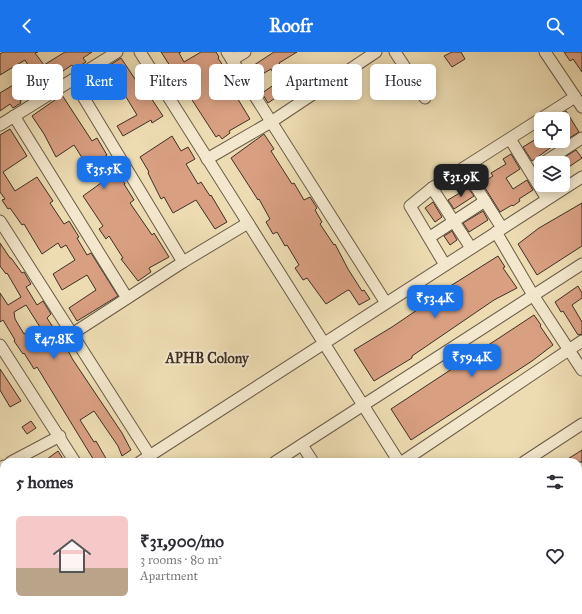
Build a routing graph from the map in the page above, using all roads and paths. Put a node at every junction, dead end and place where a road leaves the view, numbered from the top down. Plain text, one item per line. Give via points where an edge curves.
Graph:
1 (117, 52) edge
2 (140, 52) edge
3 (245, 52) edge
4 (376, 52) edge
5 (395, 52) edge
6 (545, 52) edge
7 (230, 56) edge
8 (98, 64) edge
9 (403, 64) edge
10 (71, 81) edge
11 (575, 97) junction
12 (85, 100) edge
13 (582, 107) edge
14 (14, 116) junction
15 (271, 122) junction
16 (0, 125) edge
17 (582, 138) edge
18 (510, 139) junction
19 (554, 156) edge
20 (208, 159) junction
21 (464, 168) junction
22 (534, 169) edge
23 (530, 171) junction
24 (582, 177) edge
25 (432, 188) junction
26 (547, 200) junction
27 (484, 201) junction
28 (0, 221) edge
29 (453, 221) junction
30 (248, 223) junction
31 (499, 230) junction
32 (430, 237) junction
33 (471, 248) junction
34 (183, 262) junction
35 (582, 264) edge
36 (445, 265) junction
37 (533, 295) junction
38 (127, 298) junction
39 (386, 303) junction
40 (72, 334) junction
41 (582, 341) edge
42 (324, 343) junction
43 (0, 345) edge
44 (569, 350) junction
45 (582, 370) edge
46 (363, 406) junction
47 (582, 424) edge
48 (60, 436) junction
49 (302, 445) junction
50 (19, 458) edge
51 (73, 458) edge
52 (144, 458) edge
53 (147, 458) edge
54 (281, 458) edge
55 (310, 458) edge
56 (396, 458) edge
57 (408, 458) edge
58 (530, 458) edge

1 - 8 street
2 - 20 street
3 - 7 street
4 - 15 street
5 - 9 street
6 - 11 street
7 - 15 street
10 - 14 street
11 - 13 street
11 - 18 street
12 - 34 street
14 - 16 street
14 - 38 street
15 - 20 street
15 - 39 street
17 - 19 street
18 - 21 street
18 - 23 street
20 - 30 street
21 - 25 street
21 - 27 street
22 - 23 street
23 - 26 street
24 - 26 street
25 - 29 street
25 - 32 street via 410,206
26 - 31 street
27 - 29 street
27 - 31 street
28 - 40 street
29 - 32 street
29 - 33 street
30 - 34 street
30 - 42 street
31 - 33 street
31 - 37 street
32 - 36 street
33 - 36 street
34 - 38 street
35 - 37 street
36 - 39 street
37 - 44 street
37 - 46 street
38 - 40 street
39 - 42 street
40 - 52 street
41 - 44 street
42 - 46 street
42 - 53 street
43 - 48 street
44 - 45 street
44 - 57 street
46 - 49 street
46 - 56 street
47 - 58 street
48 - 50 street
48 - 51 street
49 - 54 street
49 - 55 street

